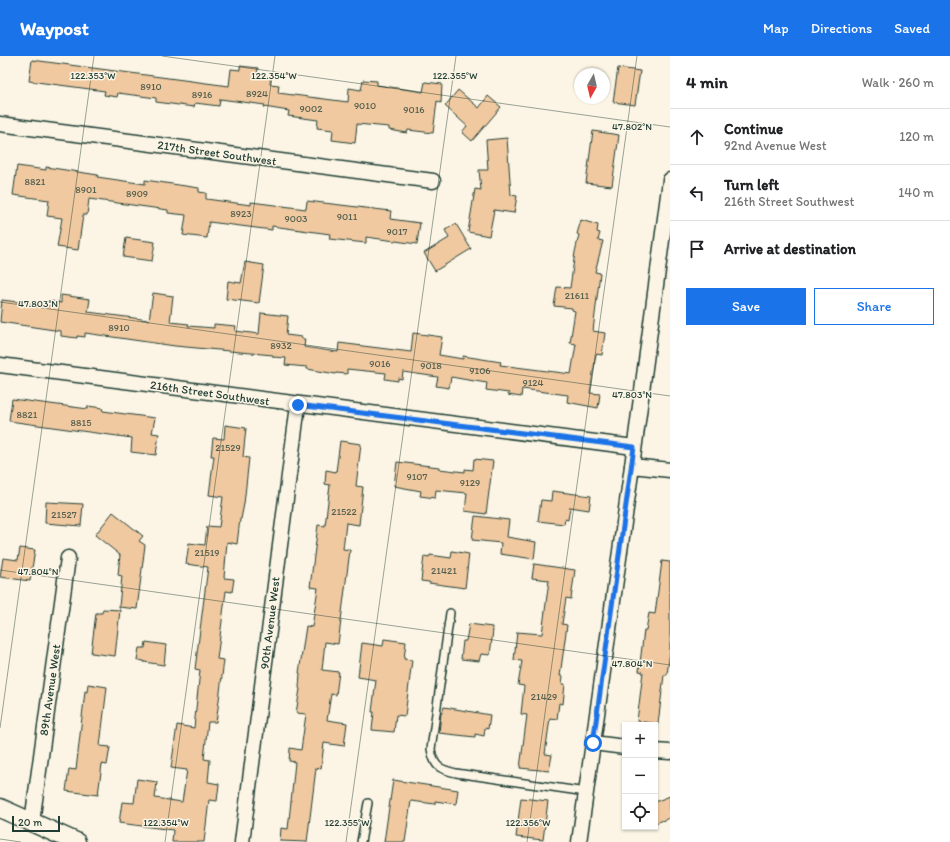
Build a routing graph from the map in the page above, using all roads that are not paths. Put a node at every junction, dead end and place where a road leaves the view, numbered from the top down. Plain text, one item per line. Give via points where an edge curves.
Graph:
1 (0, 124) edge
2 (670, 180) edge
3 (433, 181) dead end
4 (666, 247) edge
5 (0, 365) edge
6 (298, 405) junction
7 (634, 447) junction
8 (632, 466) junction
9 (670, 470) edge
10 (68, 558) dead end
11 (450, 614) dead end
12 (593, 743) junction
13 (622, 747) edge
14 (658, 750) edge
15 (670, 752) edge
16 (586, 792) junction
17 (368, 803) dead end
18 (0, 808) edge
19 (32, 822) junction
20 (76, 842) edge
21 (242, 842) edge
22 (361, 842) edge
23 (579, 842) edge

1 - 3 street, 217th Street Southwest
2 - 4 street
4 - 7 street
5 - 6 street, 216th Street Southwest
6 - 7 street, 216th Street Southwest
6 - 21 street, 90th Avenue West
7 - 8 street
8 - 9 street
8 - 12 street
10 - 19 street, 89th Avenue West
11 - 16 lane via 431,749 437,766 456,773
12 - 13 street
12 - 16 street
14 - 15 street
16 - 23 street
17 - 22 lane
18 - 19 street
19 - 20 street

